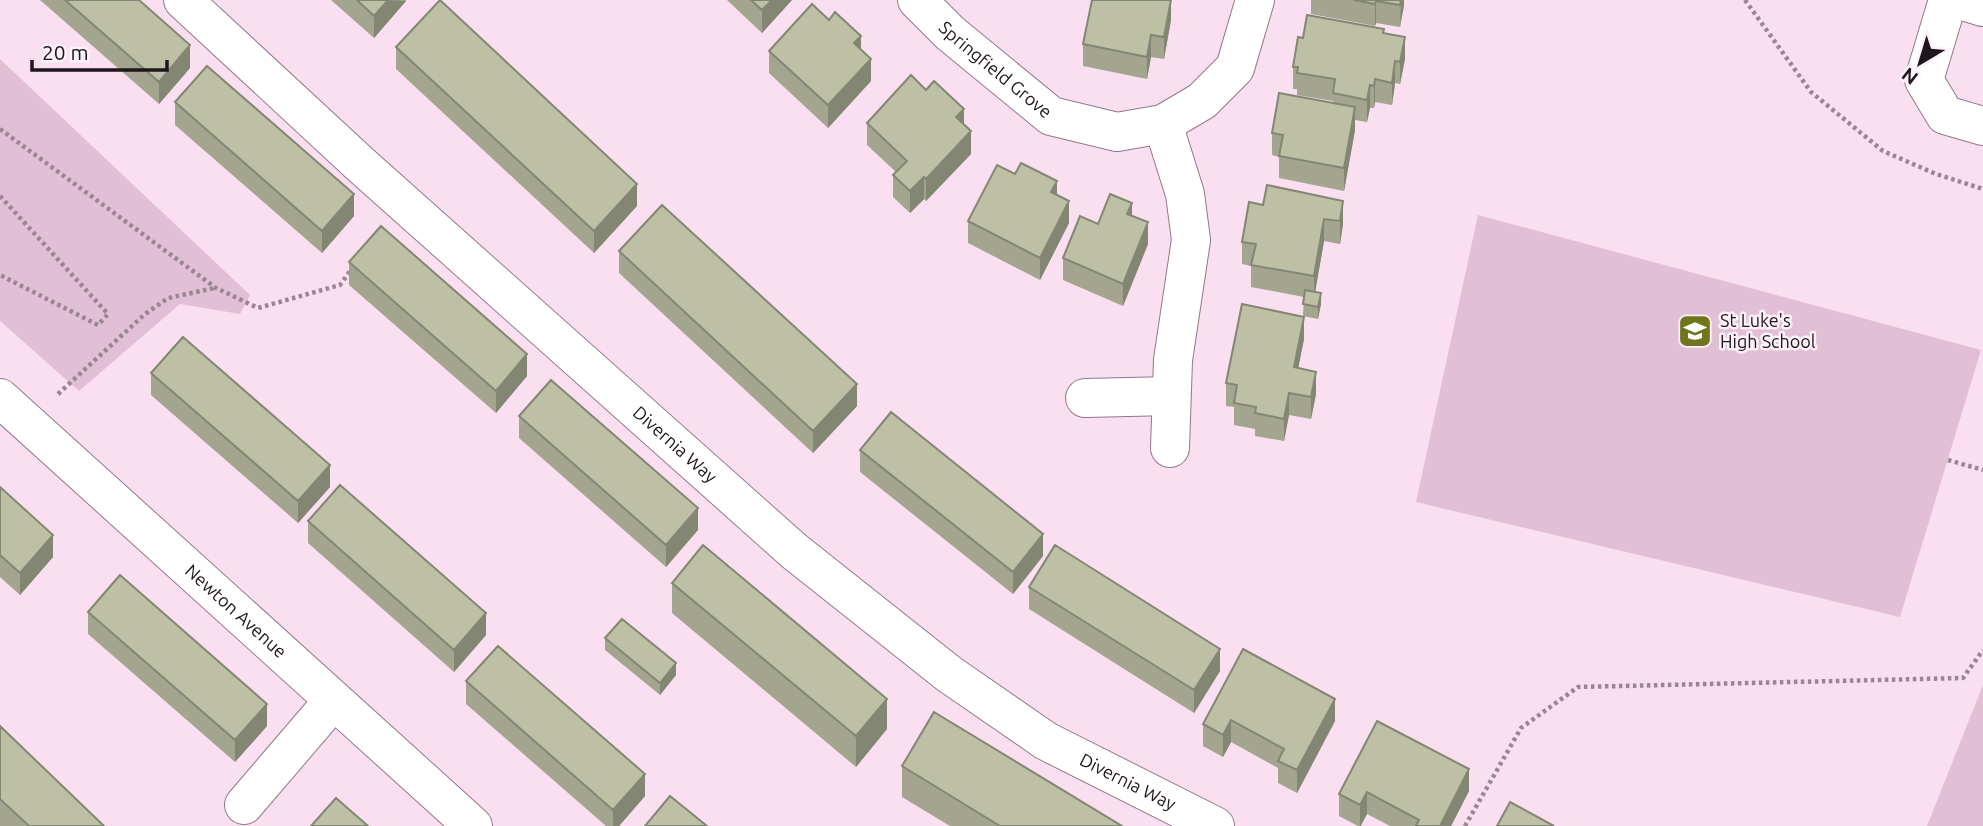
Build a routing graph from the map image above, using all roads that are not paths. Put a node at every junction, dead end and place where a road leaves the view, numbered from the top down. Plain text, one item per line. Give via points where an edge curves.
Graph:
1 (183, 0) edge
2 (917, 0) edge
3 (1255, 0) edge
4 (1948, 0) edge
5 (1960, 0) edge
6 (1983, 7) edge
7 (1163, 124) junction
8 (1983, 126) edge
9 (1171, 396) junction
10 (1085, 397) dead end
11 (0, 398) edge
12 (1170, 449) dead end
13 (333, 701) junction
14 (244, 805) dead end
15 (473, 826) edge
16 (1215, 826) edge

1 - 16 street, Divernia Way via 794,551 949,674 1046,741
2 - 7 street, Springfield Grove via 1051,116 1117,132
3 - 7 street, Springfield Grove via 1235,68 1202,101
4 - 8 street via 1924,80 1945,115
5 - 6 street
7 - 9 street via 1185,194 1191,240
9 - 10 street
9 - 12 street
11 - 13 street, Newton Avenue
13 - 14 street
13 - 15 street, Newton Avenue

